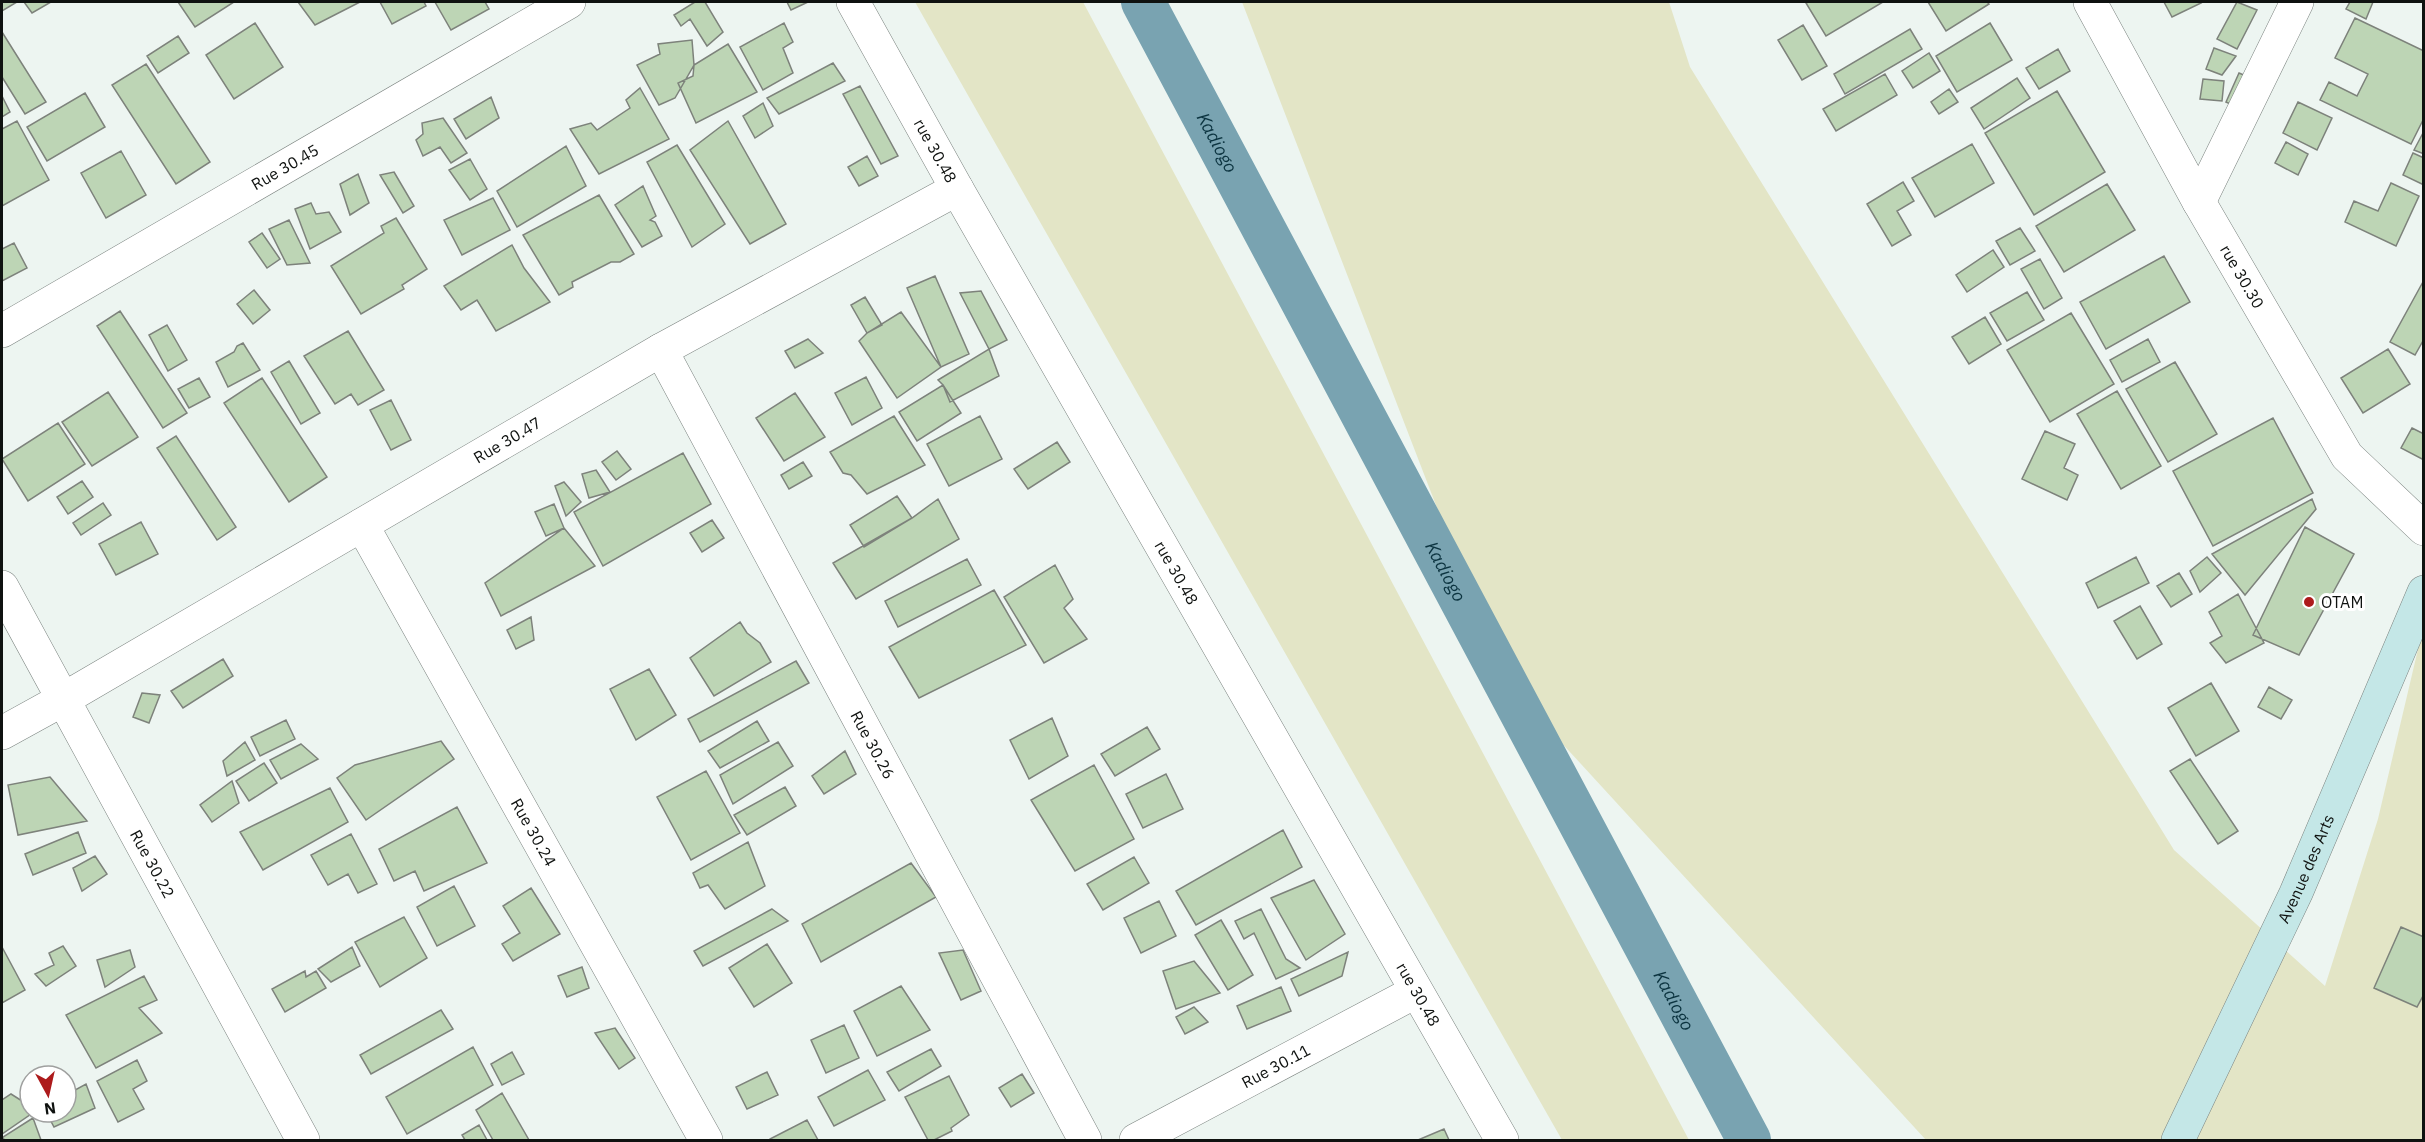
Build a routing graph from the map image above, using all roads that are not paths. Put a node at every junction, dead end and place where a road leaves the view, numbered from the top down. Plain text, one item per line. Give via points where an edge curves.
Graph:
1 (568, 2) edge
2 (853, 2) edge
3 (2090, 2) edge
4 (2297, 2) edge
5 (957, 189) junction
6 (2199, 202) junction
7 (2, 331) edge
8 (661, 350) junction
9 (362, 525) junction
10 (2424, 529) edge
11 (2, 587) edge
12 (2424, 592) edge
13 (62, 700) junction
14 (2, 733) edge
15 (1415, 992) junction
16 (303, 1140) edge
17 (706, 1140) edge
18 (1085, 1140) edge
19 (1136, 1140) edge
20 (1502, 1140) edge
21 (2178, 1140) edge

1 - 7 street, Rue 30.45
2 - 5 street, rue 30.48
3 - 6 street, rue 30.30
4 - 6 street
5 - 8 street, Rue 30.47
5 - 15 street, rue 30.48
6 - 10 street, rue 30.30 via 2348,456
8 - 9 street, Rue 30.47
8 - 18 street, Rue 30.26
9 - 13 street, Rue 30.47
9 - 17 street, Rue 30.24
11 - 13 street, Rue 30.22
12 - 21 street, Avenue des Arts via 2296,893
13 - 14 street, Rue 30.47
13 - 16 street, Rue 30.22
15 - 19 street, Rue 30.11
15 - 20 street, rue 30.48

